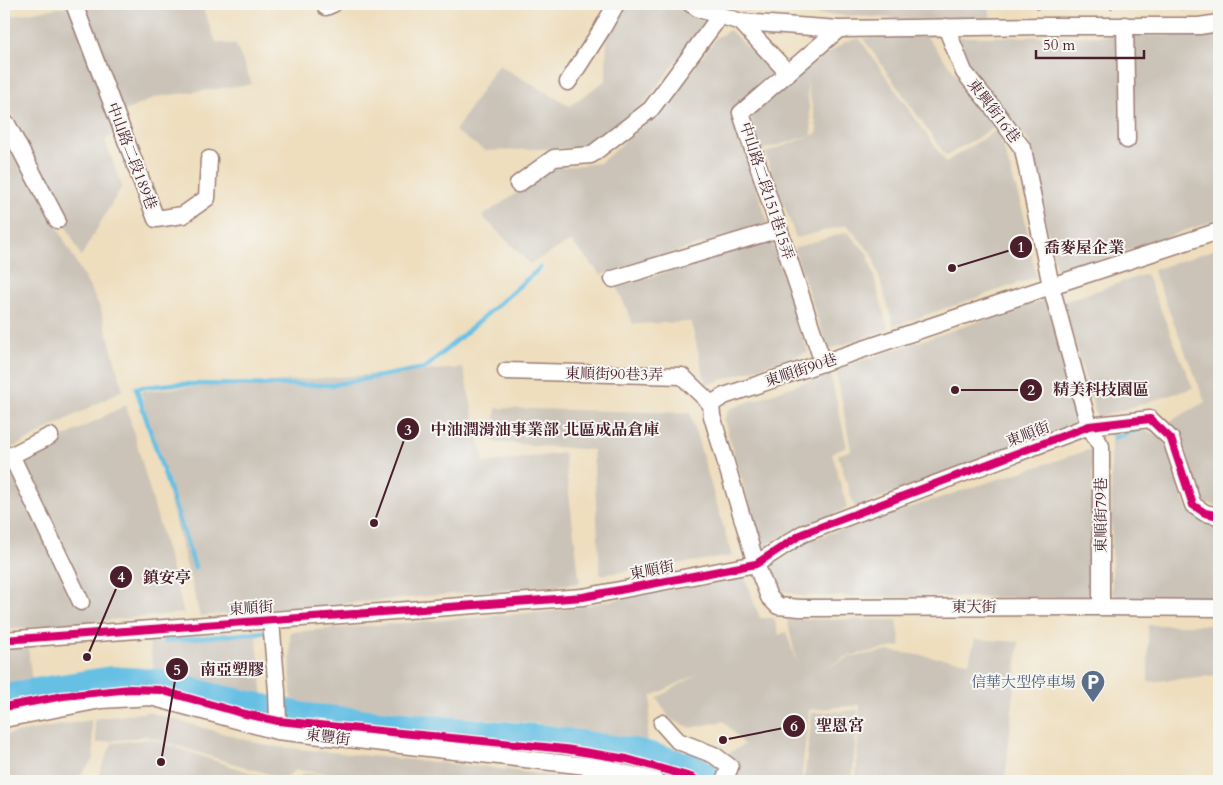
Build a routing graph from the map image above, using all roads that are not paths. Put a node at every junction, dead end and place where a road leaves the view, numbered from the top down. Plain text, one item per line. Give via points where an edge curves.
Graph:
1 (74, 4) edge
2 (616, 4) edge
3 (691, 4) edge
4 (720, 16) junction
5 (741, 22) junction
6 (1219, 23) edge
7 (1125, 26) junction
8 (946, 27) junction
9 (839, 29) junction
10 (788, 73) junction
11 (568, 82) dead end
12 (4, 125) edge
13 (1126, 140) dead end
14 (209, 158) dead end
15 (518, 184) dead end
16 (57, 220) dead end
17 (779, 229) junction
18 (1219, 231) edge
19 (613, 278) dead end
20 (1051, 286) junction
21 (823, 362) junction
22 (506, 372) dead end
23 (711, 404) junction
24 (1089, 426) junction
25 (50, 436) dead end
26 (7, 457) edge
27 (1219, 516) edge
28 (756, 564) junction
29 (81, 602) dead end
30 (1101, 607) junction
31 (1219, 608) edge
32 (271, 620) junction
33 (4, 640) edge
34 (4, 720) edge
35 (662, 723) dead end
36 (277, 726) junction
37 (727, 774) edge
38 (656, 781) edge

1 - 14 street, 中山路二段189巷 via 156,219 183,215 207,198
2 - 11 street
3 - 4 street
4 - 5 street
4 - 15 street via 651,109 590,155 554,158
5 - 9 street
5 - 10 street
6 - 7 street
7 - 8 street
7 - 13 street
8 - 9 street
8 - 20 street, 東興街16巷 via 964,72 1023,149
9 - 10 street, 中山路二段151巷15弄
10 - 17 street, 中山路二段151巷15弄 via 741,113
12 - 16 street via 7,124
17 - 19 street
17 - 21 street, 中山路二段151巷15弄
18 - 20 street
20 - 21 street, 東順街90巷
20 - 24 street
21 - 23 street, 東順街90巷 via 724,396
22 - 23 street, 東順街90巷3弄 via 682,376
23 - 28 street
24 - 27 street, 東順街 via 1150,419 1171,439 1193,505 1205,513
24 - 28 street, 東順街 via 802,534
24 - 30 street, 東順街79巷 via 1101,446
25 - 26 street
26 - 29 street
28 - 30 street, 東大街 via 769,597 778,606
28 - 32 street, 東順街 via 583,597
30 - 31 street, 東大街
32 - 33 street, 東順街
32 - 36 street
34 - 36 street, 東豐街 via 101,700 151,697
35 - 37 street via 678,741 714,756
36 - 38 street, 東豐街 via 604,768

